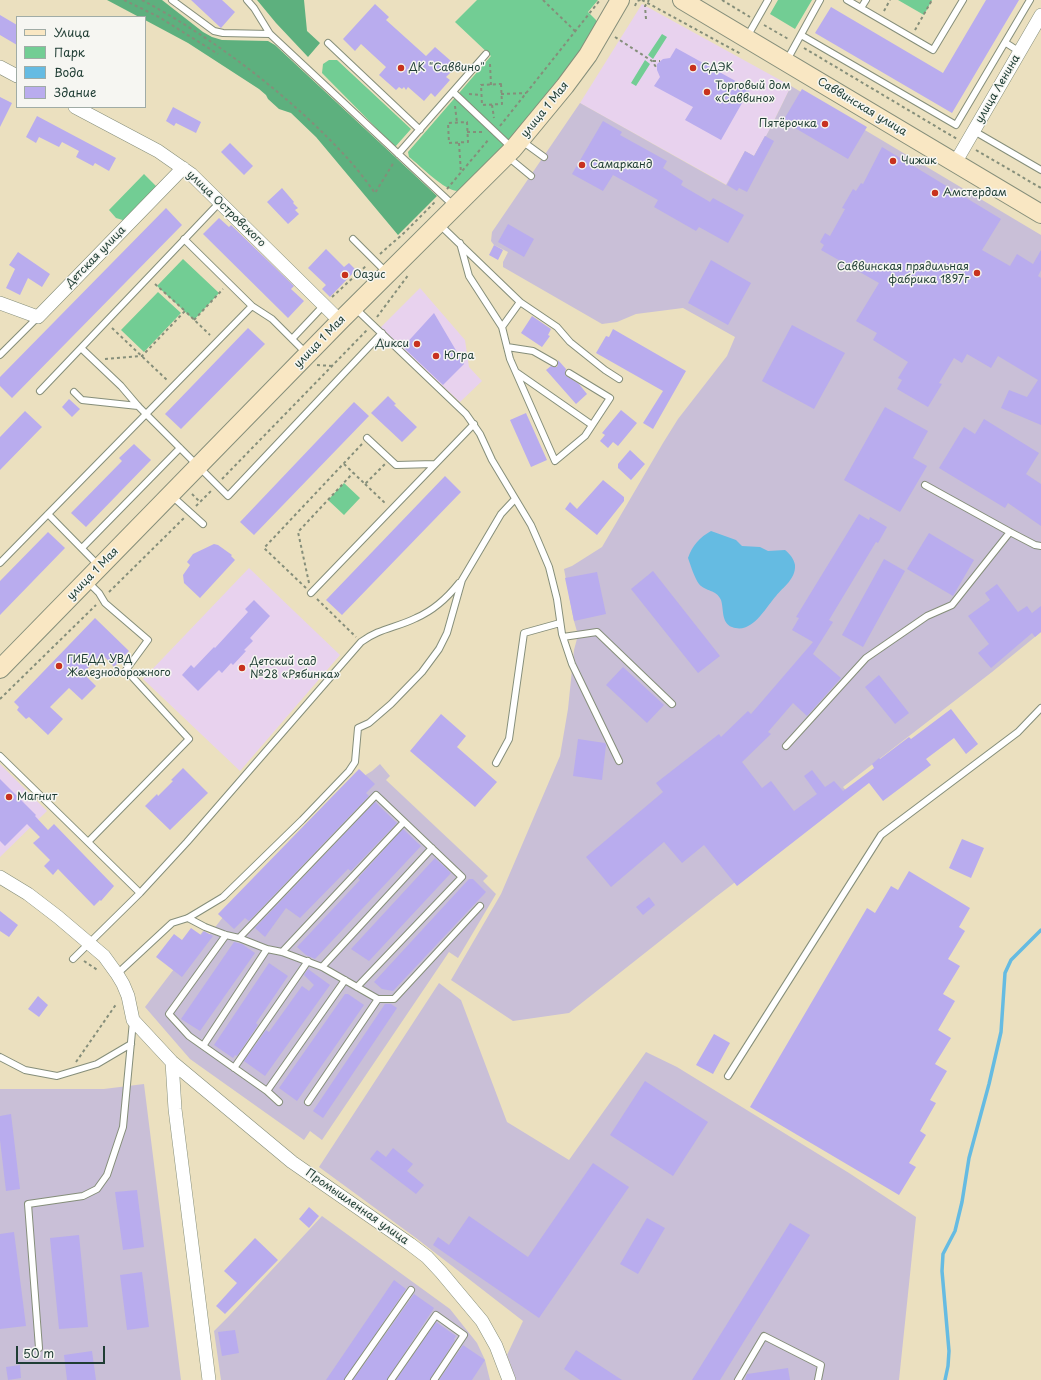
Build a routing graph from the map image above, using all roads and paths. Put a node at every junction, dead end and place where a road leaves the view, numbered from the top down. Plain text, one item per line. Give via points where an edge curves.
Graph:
1 (124, 0) edge
2 (142, 0) edge
3 (172, 0) edge
4 (247, 0) edge
5 (543, 0) edge
6 (600, 0) edge
7 (620, 0) edge
8 (642, 0) edge
9 (682, 0) edge
10 (722, 0) edge
11 (768, 0) edge
12 (820, 0) edge
13 (847, 0) edge
14 (866, 0) edge
15 (890, 0) edge
16 (932, 0) edge
17 (963, 0) edge
18 (1030, 0) edge
19 (648, 1) edge
20 (861, 8) junction
21 (1041, 15) edge
22 (646, 19) dead end
23 (879, 19) junction
24 (756, 20) junction
25 (575, 31) junction
26 (270, 34) junction
27 (801, 35) junction
28 (615, 37) dead end
29 (911, 38) junction
30 (328, 43) dead end
31 (1006, 43) junction
32 (796, 44) junction
33 (745, 47) junction
34 (1020, 52) junction
35 (218, 54) dead end
36 (486, 54) joint
37 (660, 60) dead end
38 (652, 61) junction
39 (786, 62) junction
40 (0, 67) edge
41 (656, 67) dead end
42 (16, 75) edge
43 (491, 85) junction
44 (453, 92) junction
45 (526, 93) junction
46 (501, 94) junction
47 (77, 108) edge
48 (420, 130) junction
49 (495, 131) junction
50 (974, 131) junction
51 (459, 143) junction
52 (966, 144) junction
53 (514, 148) junction
54 (398, 154) junction
55 (544, 157) dead end
56 (955, 163) junction
57 (183, 168) junction
58 (1041, 170) edge
59 (461, 174) junction
60 (531, 176) dead end
61 (1041, 188) edge
62 (443, 194) junction
63 (220, 202) junction
64 (455, 207) junction
65 (1041, 214) edge
66 (439, 223) junction
67 (184, 239) junction
68 (353, 239) dead end
69 (460, 243) junction
70 (373, 260) junction
71 (388, 274) junction
72 (148, 277) junction
73 (229, 282) junction
74 (520, 302) junction
75 (0, 303) edge
76 (324, 305) junction
77 (252, 306) junction
78 (354, 307) junction
79 (185, 311) junction
80 (38, 317) junction
81 (194, 320) junction
82 (340, 321) junction
83 (106, 322) junction
84 (502, 327) junction
85 (382, 333) junction
86 (292, 339) junction
87 (217, 341) junction
88 (507, 347) junction
89 (81, 348) junction
90 (308, 354) junction
91 (0, 355) edge
92 (142, 356) junction
93 (94, 360) junction
94 (554, 363) dead end
95 (516, 372) junction
96 (569, 373) dead end
97 (619, 379) dead end
98 (173, 386) junction
99 (40, 391) dead end
100 (74, 392) dead end
101 (138, 406) junction
102 (146, 414) junction
103 (474, 424) junction
104 (592, 425) junction
105 (367, 438) joint
106 (180, 448) junction
107 (390, 459) junction
108 (343, 464) junction
109 (435, 464) junction
110 (198, 467) junction
111 (353, 473) junction
112 (365, 484) junction
113 (925, 485) dead end
114 (170, 495) junction
115 (515, 499) junction
116 (392, 510) junction
117 (48, 514) junction
118 (202, 524) dead end
119 (1010, 532) junction
120 (1041, 546) edge
121 (82, 548) junction
122 (0, 563) edge
123 (100, 567) junction
124 (87, 580) junction
125 (462, 580) junction
126 (311, 593) junction
127 (560, 622) junction
128 (563, 637) junction
129 (361, 642) junction
130 (0, 669) edge
131 (672, 704) dead end
132 (1041, 708) edge
133 (786, 746) dead end
134 (0, 756) edge
135 (619, 761) dead end
136 (496, 763) dead end
137 (404, 822) junction
138 (88, 842) junction
139 (432, 848) junction
140 (0, 877) edge
141 (140, 893) junction
142 (480, 906) dead end
143 (188, 918) junction
144 (226, 935) junction
145 (239, 938) junction
146 (89, 943) junction
147 (267, 949) junction
148 (282, 952) junction
149 (75, 958) joint
150 (308, 961) junction
151 (322, 967) junction
152 (101, 972) dead end
153 (118, 974) junction
154 (345, 980) junction
155 (357, 987) junction
156 (378, 999) junction
157 (118, 1003) dead end
158 (133, 1020) junction
159 (131, 1044) junction
160 (203, 1046) junction
161 (0, 1057) edge
162 (172, 1062) junction
163 (234, 1068) junction
164 (68, 1073) junction
165 (728, 1076) dead end
166 (267, 1091) junction
167 (280, 1102) dead end
168 (308, 1102) dead end
169 (410, 1290) dead end
170 (39, 1348) dead end
171 (209, 1380) edge
172 (348, 1380) edge
173 (391, 1380) edge
174 (434, 1380) edge
175 (509, 1380) edge
176 (738, 1380) edge
177 (818, 1380) edge

1 - 35 path via 159,17
2 - 54 path via 158,8 264,81 343,154 375,193
3 - 26 lane via 214,31
4 - 26 lane
5 - 25 path
6 - 25 path
7 - 53 street, улица 1 Мая via 588,55 566,86
8 - 19 path
9 - 33 street, Саввинская улица
10 - 24 path
11 - 24 lane
12 - 27 lane
13 - 20 lane
14 - 20 lane
15 - 23 path
16 - 29 path
17 - 29 lane via 933,50
18 - 31 lane
19 - 22 path via 645,6
19 - 33 path
20 - 23 lane
21 - 34 street, улица Ленина
23 - 29 lane
24 - 32 path
24 - 33 lane
25 - 45 path
26 - 54 lane
27 - 31 lane via 956,125
27 - 32 lane
28 - 38 path
30 - 48 lane
31 - 34 lane
32 - 39 lane
32 - 52 path
33 - 39 street, Саввинская улица
34 - 50 street, улица Ленина
36 - 43 path via 490,58
36 - 44 lane
37 - 38 path
38 - 41 path
39 - 56 street, Саввинская улица
40 - 42 street
43 - 46 path via 501,84
43 - 46 path via 481,85 482,105 502,104
44 - 48 lane
44 - 49 lane
45 - 46 path
45 - 49 path
47 - 57 street, улица Островского via 144,143
48 - 54 lane
49 - 53 lane
49 - 59 path
50 - 52 street, улица Ленина
50 - 58 lane
51 - 51 path via 468,142 467,122 448,123 448,144
51 - 59 path
52 - 56 street, улица Ленина
52 - 61 path
53 - 55 lane
53 - 60 lane
53 - 64 street, улица 1 Мая
54 - 62 lane
56 - 65 street, Саввинская улица
57 - 63 street, улица Островского
57 - 80 street, Детская улица
59 - 62 path
62 - 64 lane
62 - 70 path
63 - 67 lane
63 - 76 street, улица Островского
64 - 66 street, улица 1 Мая
66 - 69 lane
66 - 71 street, улица 1 Мая
67 - 72 lane
67 - 73 lane
68 - 70 lane
69 - 74 lane
69 - 84 lane via 469,276
70 - 71 lane
70 - 76 path
71 - 78 street, улица 1 Мая
72 - 79 path
72 - 83 lane
73 - 77 lane
73 - 81 path
74 - 84 lane
74 - 97 lane via 557,327 570,342
75 - 80 street
76 - 82 street, улица Островского
76 - 86 lane
77 - 86 lane
77 - 87 lane
78 - 82 street, улица 1 Мая
78 - 85 lane
79 - 81 path
79 - 92 path
80 - 91 lane
81 - 87 path
82 - 90 street, улица 1 Мая
83 - 89 lane
83 - 92 path
84 - 88 lane
85 - 103 lane
85 - 110 lane via 228,496
86 - 90 lane
87 - 98 lane
88 - 94 lane via 533,351
88 - 95 lane
89 - 93 lane
89 - 99 lane
90 - 110 street, улица 1 Мая
92 - 93 path
92 - 98 path
93 - 101 lane
95 - 104 lane
95 - 104 lane via 555,461 585,436
96 - 104 lane via 610,398
98 - 102 lane
100 - 101 lane via 82,400
101 - 102 lane
102 - 106 lane
102 - 117 lane
103 - 109 lane
103 - 115 lane
105 - 107 lane
105 - 108 path
106 - 110 lane
106 - 121 lane
107 - 109 lane via 396,465
107 - 112 path
108 - 111 path
108 - 126 path via 264,548
109 - 116 lane
110 - 114 street, улица 1 Мая
111 - 112 path
111 - 126 path via 298,532
112 - 116 path
113 - 119 lane
114 - 118 lane
114 - 123 street, улица 1 Мая
115 - 125 lane via 500,514
115 - 127 lane via 531,525 549,567
116 - 126 lane
117 - 121 lane
117 - 122 lane
119 - 120 lane
119 - 133 lane via 952,605 927,616 866,658
121 - 123 lane
123 - 124 street, улица 1 Мая
124 - 130 street, улица 1 Мая
124 - 138 lane via 105,603 148,640 126,670 189,739
125 - 129 lane via 426,612 405,623 371,634
125 - 143 lane via 447,633 439,649 422,672 391,704 369,723 358,728 355,762 349,771 222,897
126 - 129 path
127 - 128 lane
127 - 136 lane via 524,633 509,739
128 - 131 lane via 597,632
128 - 135 lane via 572,664
129 - 141 lane
132 - 165 lane via 1018,732 881,835
134 - 138 lane
137 - 139 lane
137 - 145 lane via 376,795
137 - 148 lane
138 - 141 lane
139 - 151 lane
139 - 155 lane via 462,877
140 - 146 street via 40,903
141 - 146 lane
142 - 156 lane via 394,999
143 - 144 lane via 205,928
143 - 153 lane via 172,923
144 - 145 lane
144 - 160 lane via 169,1014 189,1036
145 - 147 lane
146 - 149 lane
146 - 153 street via 104,956
147 - 148 lane
147 - 160 lane
148 - 150 lane
149 - 152 path
150 - 151 lane
150 - 163 lane
151 - 154 lane
153 - 158 street via 128,996
154 - 155 lane
154 - 166 lane
155 - 156 lane
156 - 168 lane
157 - 164 path
158 - 159 lane
158 - 162 street, Промышленная улица
159 - 164 lane via 97,1064
159 - 170 lane via 123,1127 107,1175 97,1189 83,1196 28,1204
160 - 163 lane
161 - 164 lane via 25,1070 57,1076
162 - 171 street via 175,1109 198,1257
162 - 175 street, Промышленная улица via 292,1162 413,1241 482,1321
163 - 166 lane
166 - 167 lane
169 - 172 lane
173 - 174 lane via 436,1315 464,1335
176 - 177 lane via 764,1336 821,1365

